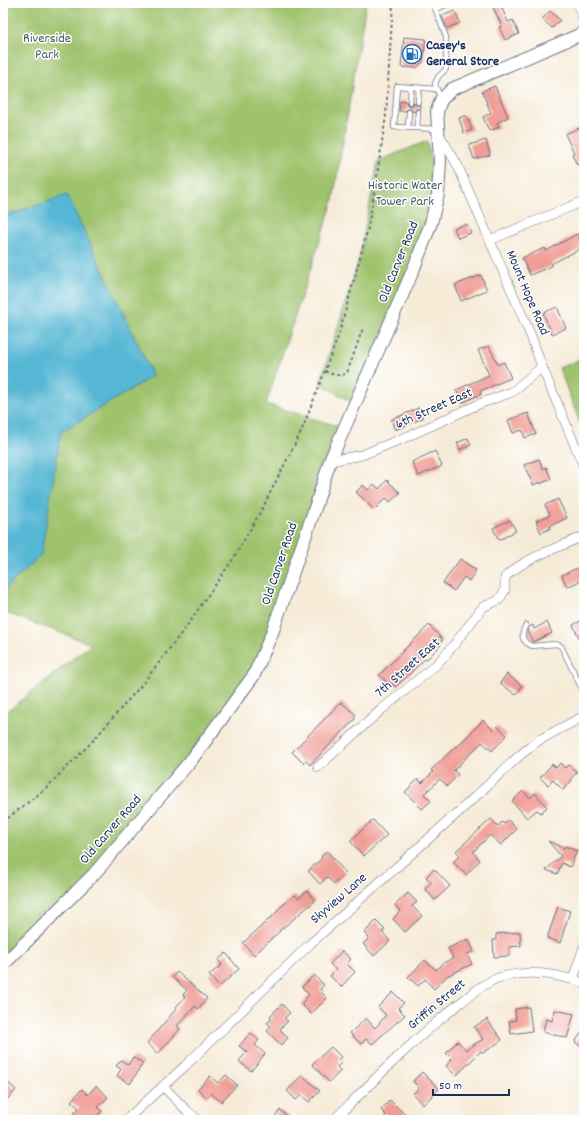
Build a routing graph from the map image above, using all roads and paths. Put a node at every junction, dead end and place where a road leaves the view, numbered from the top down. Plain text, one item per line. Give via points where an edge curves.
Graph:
1 (393, 3) edge
2 (433, 3) edge
3 (452, 3) edge
4 (577, 3) edge
5 (435, 9) junction
6 (584, 21) edge
7 (584, 33) edge
8 (411, 87) junction
9 (419, 88) junction
10 (439, 94) junction
11 (410, 102) dead end
12 (418, 102) dead end
13 (409, 112) dead end
14 (418, 112) dead end
15 (408, 127) junction
16 (417, 128) junction
17 (438, 131) junction
18 (584, 201) edge
19 (490, 240) junction
20 (363, 328) dead end
21 (542, 368) junction
22 (325, 371) junction
23 (330, 461) junction
24 (584, 467) edge
25 (584, 536) edge
26 (526, 625) dead end
27 (584, 693) edge
28 (584, 716) edge
29 (318, 767) dead end
30 (3, 822) edge
31 (584, 947) edge
32 (3, 965) edge
33 (573, 979) junction
34 (584, 983) edge
35 (163, 1086) junction
36 (126, 1120) edge
37 (198, 1120) edge
38 (334, 1120) edge

1 - 22 path via 386,115 378,176 368,228 352,287
2 - 5 lane
3 - 5 lane
4 - 6 street
5 - 10 lane via 446,37 446,69 435,84
7 - 10 street
8 - 9 lane
8 - 11 lane
8 - 15 lane via 397,86 394,127
9 - 10 lane
9 - 12 lane
10 - 17 street, Old Carver Road
13 - 15 lane
14 - 16 lane
15 - 16 lane
16 - 17 lane
17 - 19 street, Mount Hope Road via 457,164
17 - 23 street, Old Carver Road via 438,194 431,223
18 - 19 street
19 - 21 street, Mount Hope Road via 532,336
20 - 22 path via 347,372 342,376
21 - 23 street, 6th Street East via 512,392 362,455
21 - 24 street, Mount Hope Road
22 - 30 path via 301,432 261,511 234,558 186,627 144,682 90,744 45,789
23 - 32 street, Old Carver Road via 272,633 254,675 192,758 94,874
25 - 29 street, 7th Street East via 529,560 511,571 505,577 504,590 499,600 483,607 436,665
26 - 27 lane via 523,637 529,645 561,646
28 - 35 street, Skyview Lane via 539,740 519,756 310,944
31 - 33 street
33 - 34 street, Griffin Street
33 - 38 street, Griffin Street via 537,973 492,980 442,1017
35 - 36 street, Skyview Lane
35 - 37 street

